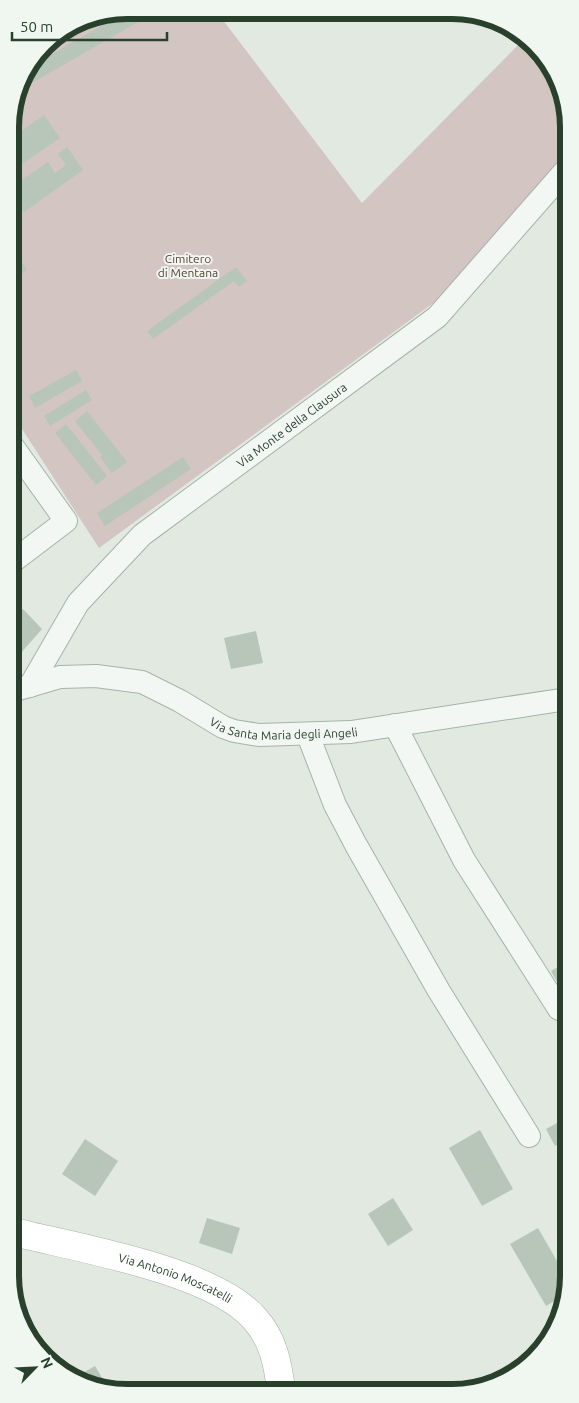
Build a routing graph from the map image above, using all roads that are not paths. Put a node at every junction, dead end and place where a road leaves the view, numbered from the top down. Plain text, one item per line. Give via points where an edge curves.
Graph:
1 (560, 178) edge
2 (19, 455) edge
3 (19, 557) edge
4 (21, 688) edge
5 (560, 700) edge
6 (395, 725) junction
7 (308, 735) junction
8 (559, 1009) dead end
9 (529, 1136) dead end
10 (19, 1233) edge
11 (280, 1384) edge

1 - 4 street, Via Monte della Clausura via 437,317 142,535 78,603
2 - 3 street via 66,521
4 - 7 street, Via Santa Maria degli Angeli via 60,677 96,676 142,682 234,731 259,735
5 - 6 street, Via Santa Maria degli Angeli
6 - 7 street, Via Santa Maria degli Angeli
6 - 8 street via 464,860
7 - 9 street via 335,805 356,845 439,991
10 - 11 street, Via Antonio Moscatelli via 178,1275 236,1302 256,1320 269,1340

